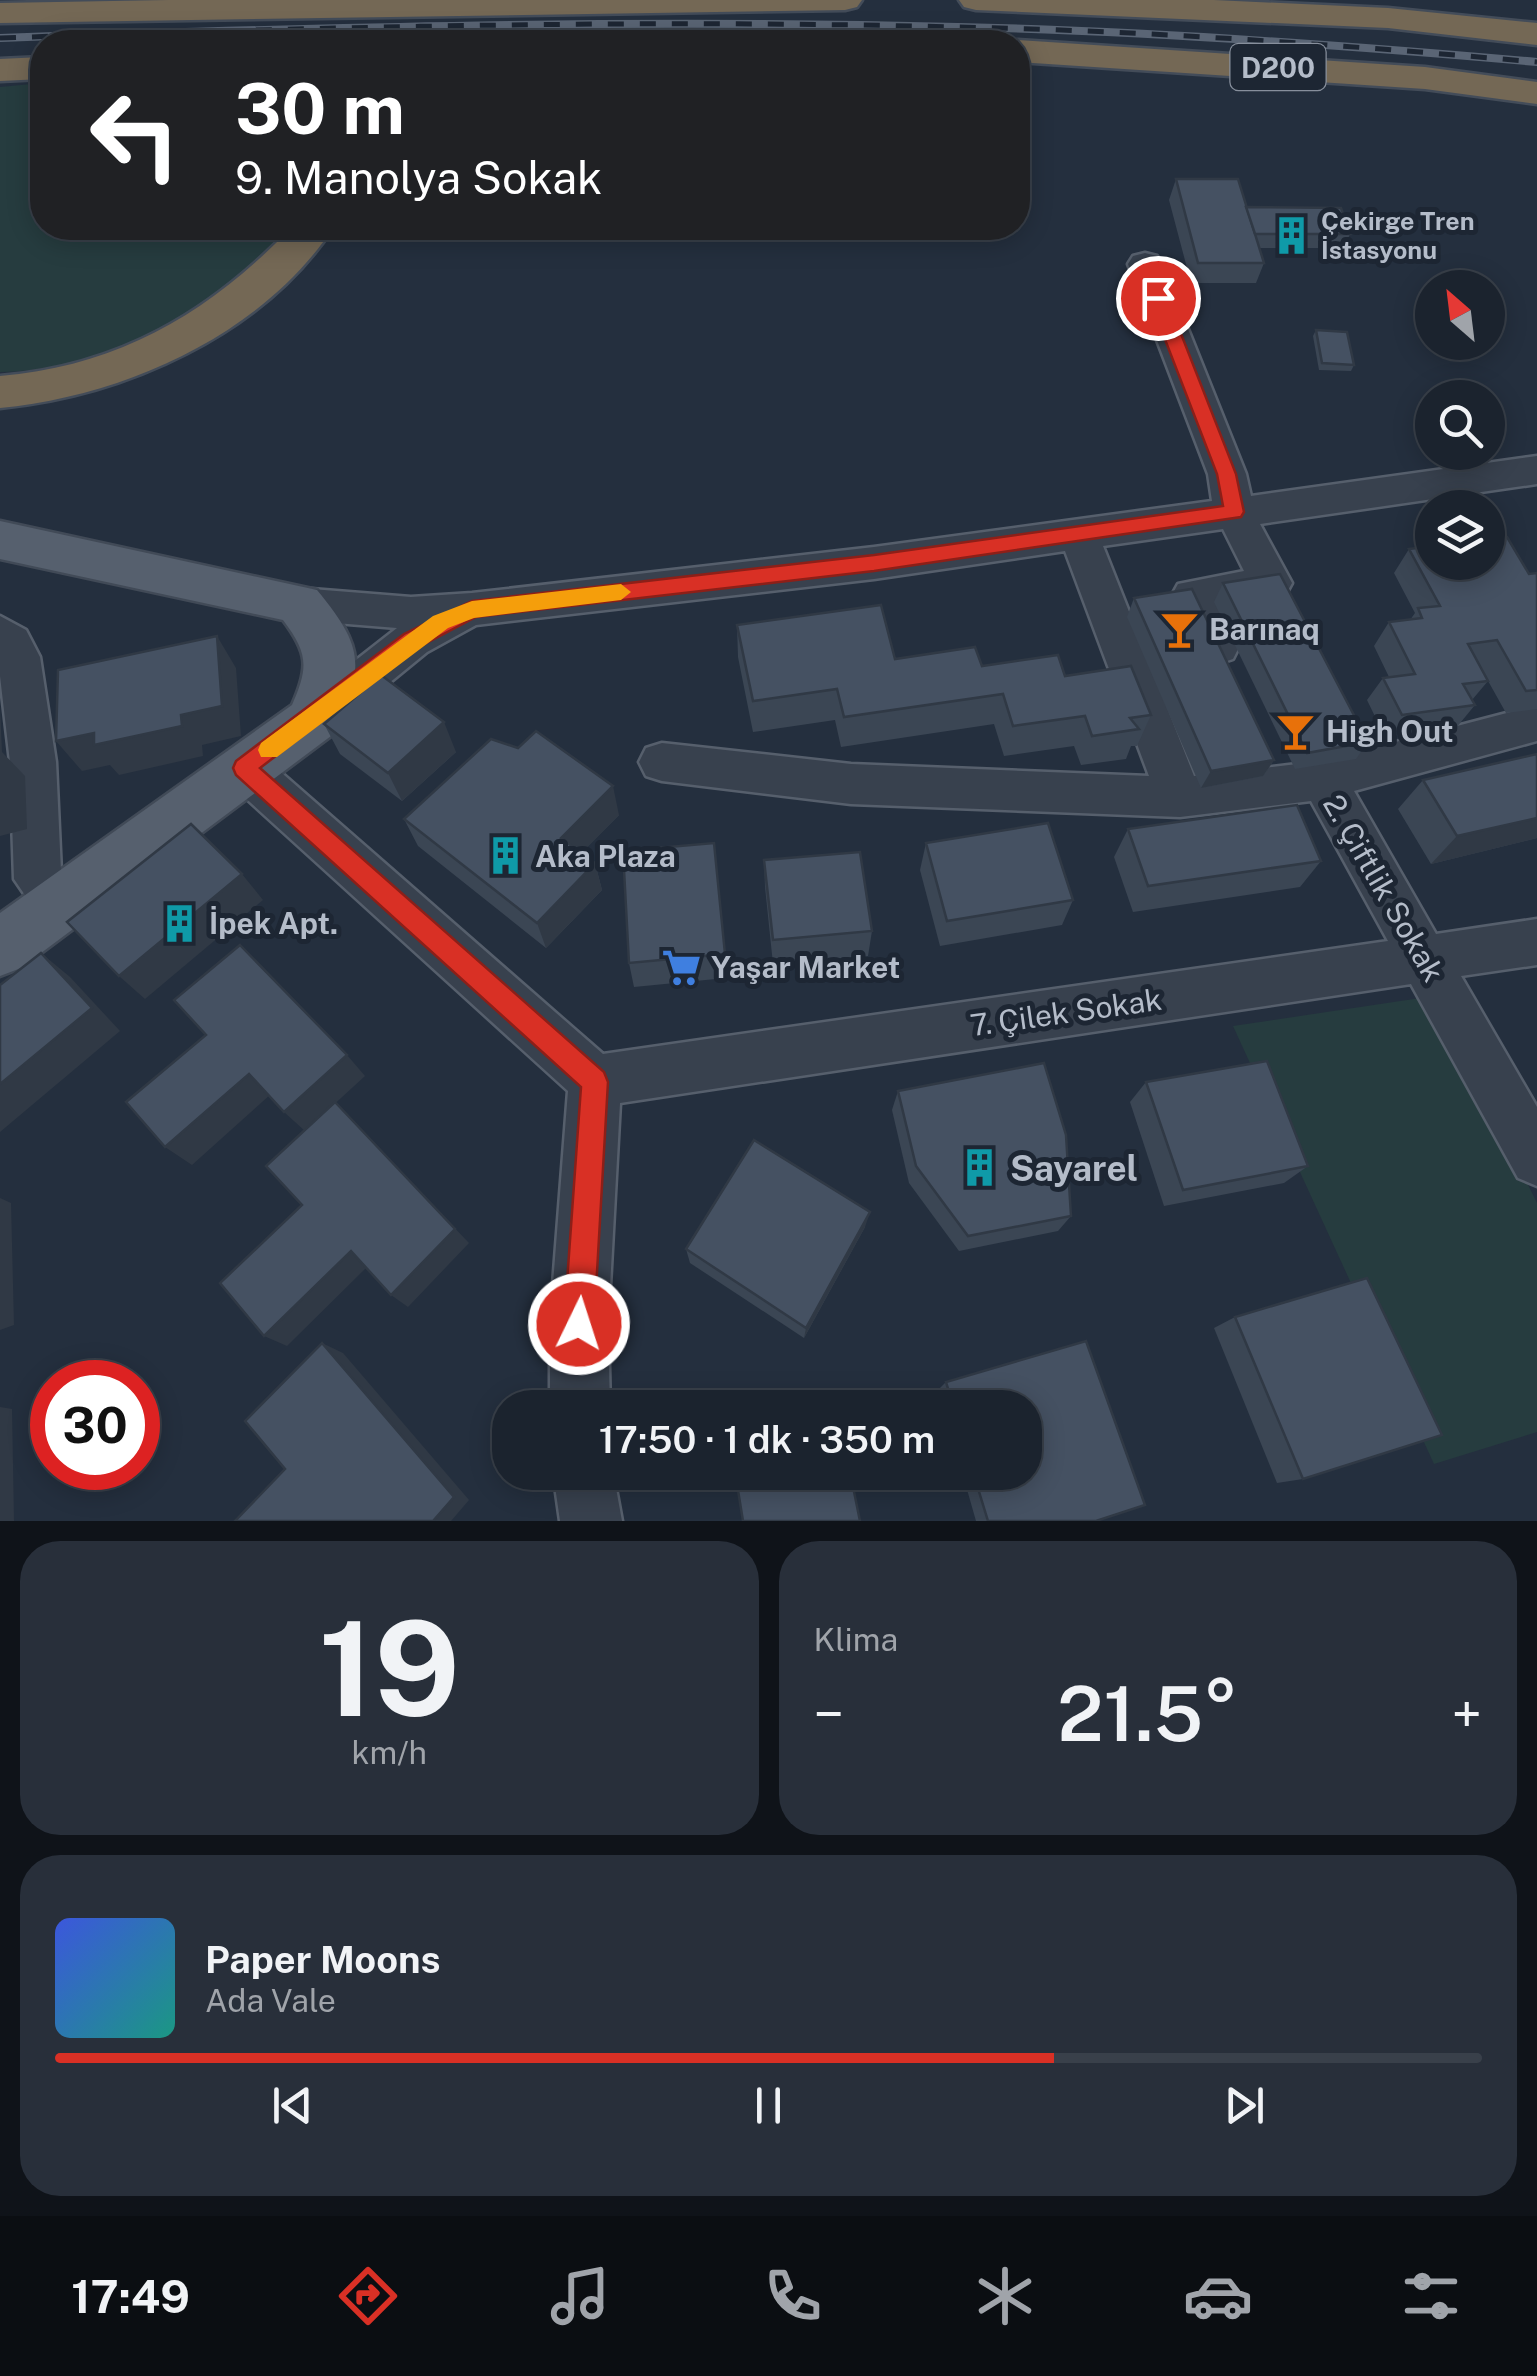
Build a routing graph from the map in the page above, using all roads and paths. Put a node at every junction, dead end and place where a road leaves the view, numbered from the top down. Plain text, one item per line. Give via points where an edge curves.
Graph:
1 (19, 0) edge
2 (845, 0) edge
3 (976, 0) edge
4 (631, 1) edge
5 (0, 2) edge
6 (1158, 4) edge
7 (0, 13) edge
8 (1537, 34) edge
9 (1030, 53) edge
10 (30, 69) edge
11 (0, 70) edge
12 (1537, 93) edge
13 (303, 240) edge
14 (1145, 264) dead end
15 (0, 392) edge
16 (1537, 470) edge
17 (1234, 512) junction
18 (1078, 533) junction
19 (0, 540) edge
20 (300, 604) junction
21 (472, 610) junction
22 (0, 634) edge
23 (1234, 681) edge
24 (312, 720) junction
25 (1537, 723) edge
26 (662, 762) dead end
27 (244, 768) junction
28 (1291, 771) junction
29 (1180, 797) junction
30 (59, 905) junction
31 (1537, 942) edge
32 (0, 948) edge
33 (1425, 958) junction
34 (595, 1082) junction
35 (1537, 1159) edge
36 (580, 1390) edge
37 (586, 1490) edge
38 (590, 1521) edge

1 - 5 highway
2 - 4 highway
3 - 6 highway, D200
4 - 7 highway
6 - 8 highway, D200
9 - 12 highway, D200 via 1425,78
10 - 11 highway
13 - 15 highway via 232,306 170,343 105,373
14 - 17 street via 1226,474
16 - 17 street
17 - 18 street
17 - 23 street via 1271,583 1193,595
18 - 21 street
18 - 29 street
19 - 20 main road
20 - 21 street via 410,613
20 - 24 main road via 327,637 332,659
21 - 24 street via 412,640
22 - 30 street via 19,657 38,879
24 - 27 main road
25 - 28 street
26 - 29 street, 2. Çiftlik Sokak via 851,784
27 - 30 main road
27 - 34 street
28 - 29 street, 2. Çiftlik Sokak
28 - 33 street, 2. Çiftlik Sokak
30 - 32 main road
31 - 33 street, 7. Çilek Sokak
33 - 34 street, 7. Çilek Sokak
33 - 35 street, 2. Çiftlik Sokak
34 - 36 street
37 - 38 street

